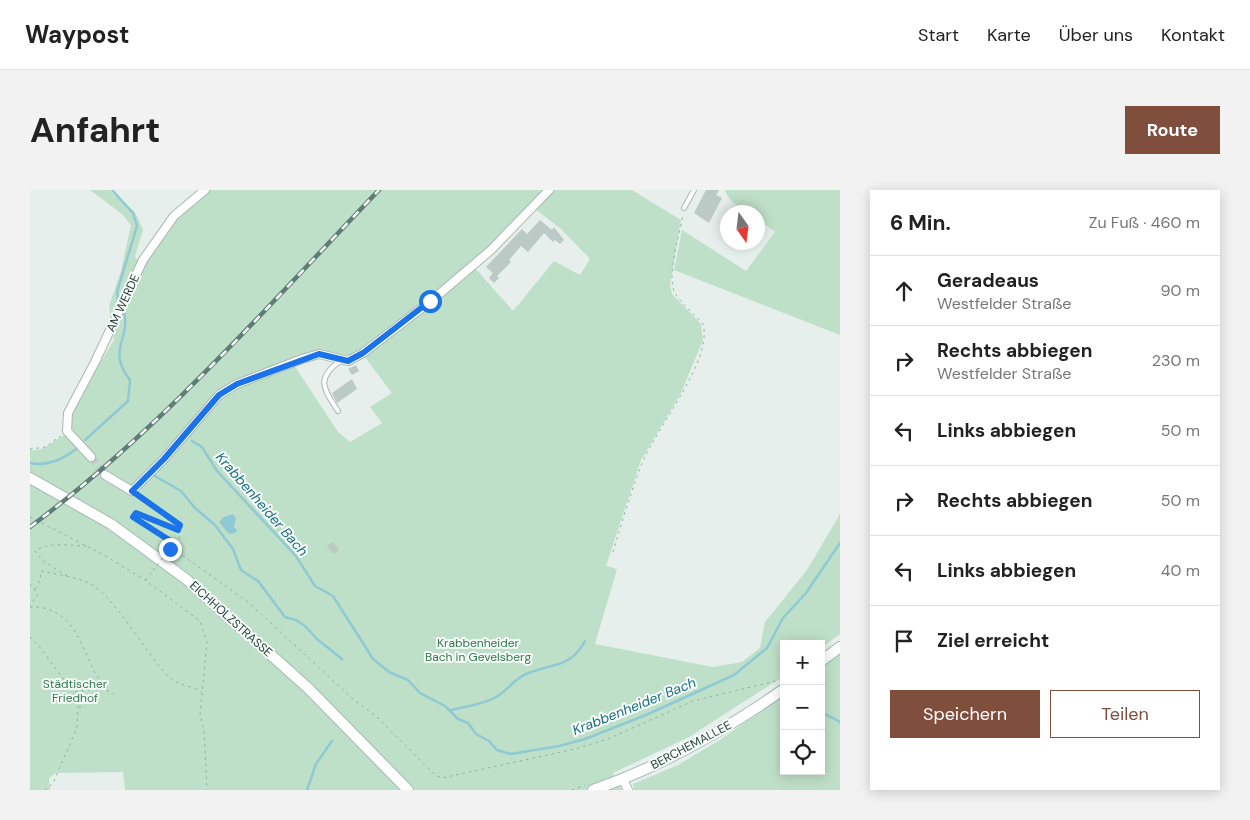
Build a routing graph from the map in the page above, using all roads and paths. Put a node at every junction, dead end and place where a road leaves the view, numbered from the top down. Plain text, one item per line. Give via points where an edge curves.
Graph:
1 (205, 190) edge
2 (549, 190) edge
3 (694, 190) edge
4 (684, 208) joint
5 (342, 359) junction
6 (338, 411) dead end
7 (67, 431) junction
8 (30, 449) edge
9 (91, 457) tunnel mouth
10 (105, 475) tunnel mouth
11 (30, 478) edge
12 (132, 491) junction
13 (30, 517) edge
14 (178, 530) junction
15 (87, 546) junction
16 (613, 552) dead end
17 (70, 577) junction
18 (145, 580) junction
19 (30, 584) edge
20 (36, 589) junction
21 (30, 606) edge
22 (30, 638) edge
23 (840, 647) edge
24 (825, 658) edge
25 (780, 680) edge
26 (780, 687) edge
27 (108, 690) junction
28 (73, 692) junction
29 (202, 693) junction
30 (114, 694) dead end
31 (86, 706) dead end
32 (78, 708) junction
33 (623, 779) junction
34 (591, 787) edge
35 (46, 790) edge
36 (207, 790) edge
37 (408, 790) edge
38 (572, 790) edge
39 (628, 790) edge

1 - 7 street, AM WERDE via 174,216 143,260 68,413
2 - 5 street via 491,250 430,301 363,353 348,361
3 - 4 lane
4 - 16 path via 671,273 672,286 686,308 703,324 705,340 684,390 644,460
5 - 6 lane via 325,373 324,380 327,395
5 - 12 street via 319,354 237,384 219,395
7 - 8 path via 46,447
7 - 9 street
10 - 12 street
11 - 37 main road, EICHHOLZSTRASSE via 111,524 186,579 308,688
12 - 14 path via 180,525
13 - 15 path
14 - 18 path, bridge via 136,513 133,517 169,540 170,549
14 - 25 path via 182,555 248,602 442,778 575,749 608,739 693,701
15 - 17 path via 41,547 35,551
15 - 18 path
17 - 20 path via 41,572
17 - 29 path via 90,584 105,596 168,677 183,687 198,689
18 - 29 path via 200,621 207,642
19 - 20 path
20 - 21 path via 36,598
21 - 27 path via 56,612 71,625 92,669
22 - 28 path via 40,646
23 - 24 main road
26 - 33 main road, BERCHEMALLEE via 702,741
27 - 28 path
27 - 30 path
28 - 32 path
29 - 36 path via 200,714 204,730
31 - 32 path
32 - 35 path via 77,728 53,783
33 - 34 main road, BERCHEMALLEE
33 - 39 street
34 - 38 path

